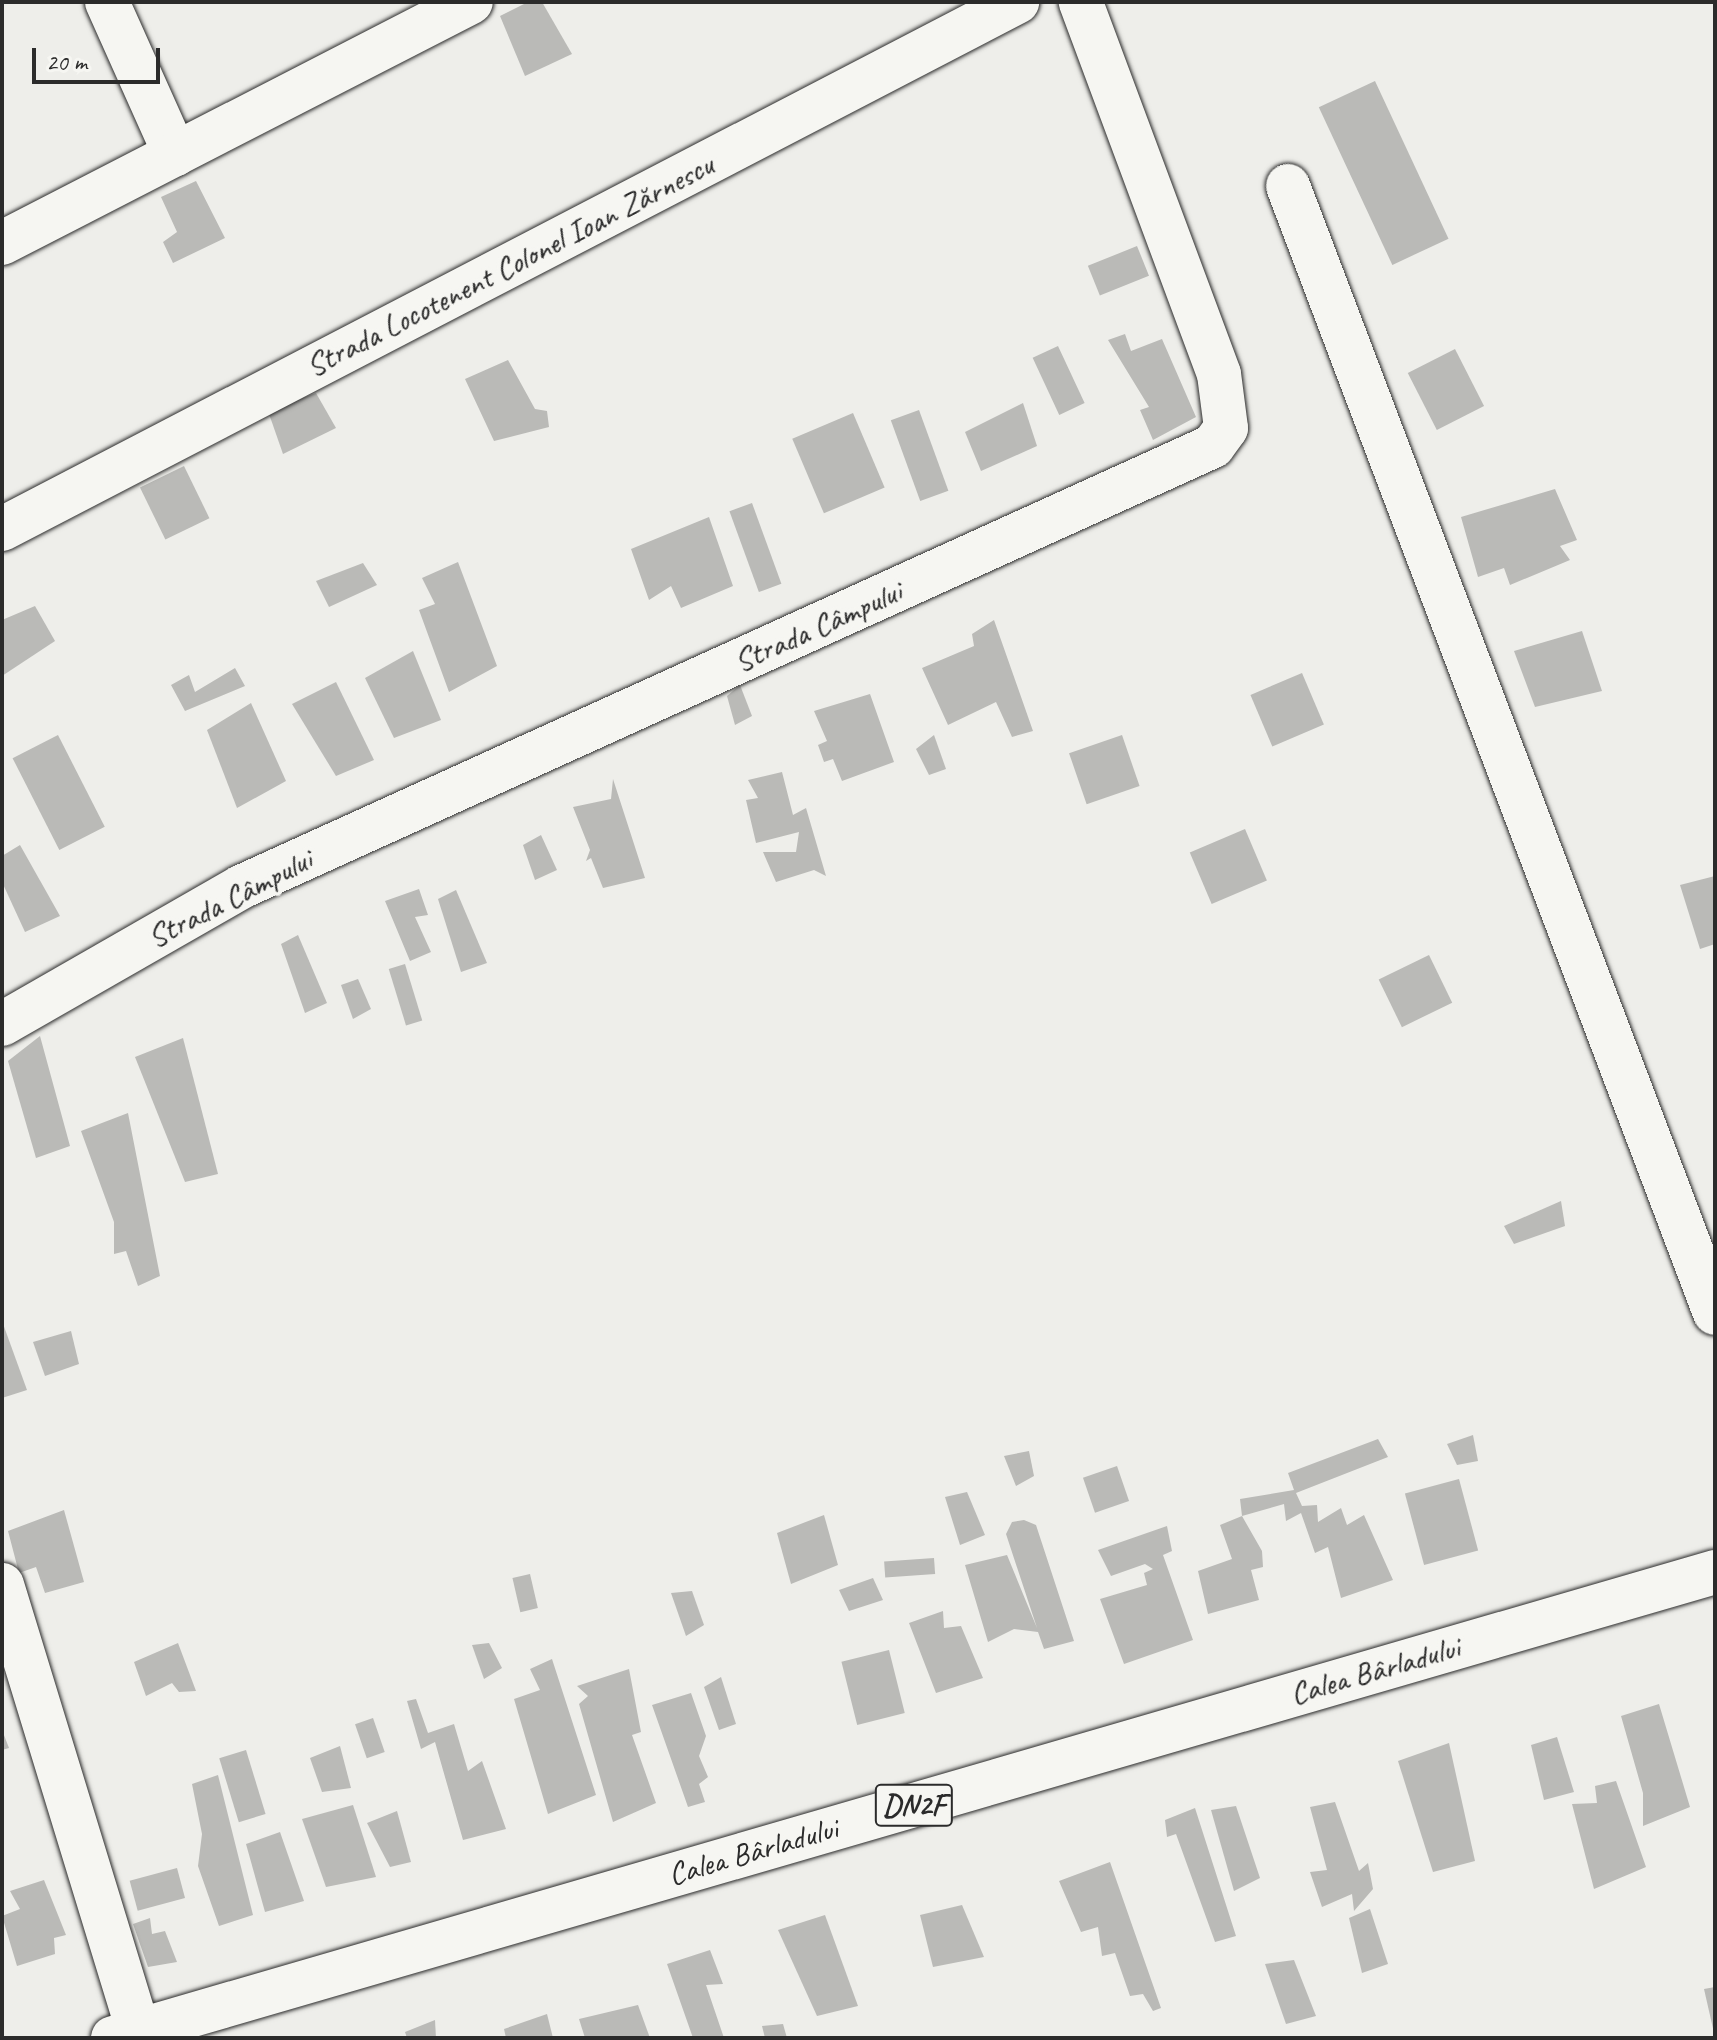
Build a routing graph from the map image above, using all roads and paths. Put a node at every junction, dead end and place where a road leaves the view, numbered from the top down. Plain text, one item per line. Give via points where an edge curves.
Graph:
1 (107, 2) edge
2 (1017, 2) edge
3 (1081, 2) edge
4 (468, 3) edge
5 (175, 154) junction
6 (1288, 186) dead end
7 (2, 243) edge
8 (2, 529) edge
9 (2, 1024) edge
10 (1715, 1313) edge
11 (1715, 1572) edge
12 (2, 1585) edge
13 (126, 2034) edge

1 - 5 street
2 - 8 street, Strada Locotenent Colonel Ioan Zărnescu
3 - 9 street, Strada Câmpului via 1219,374 1226,428 1213,446 241,887
4 - 5 street
5 - 7 street
6 - 10 street
11 - 13 street, Calea Bârladului / DN2F
12 - 13 street

